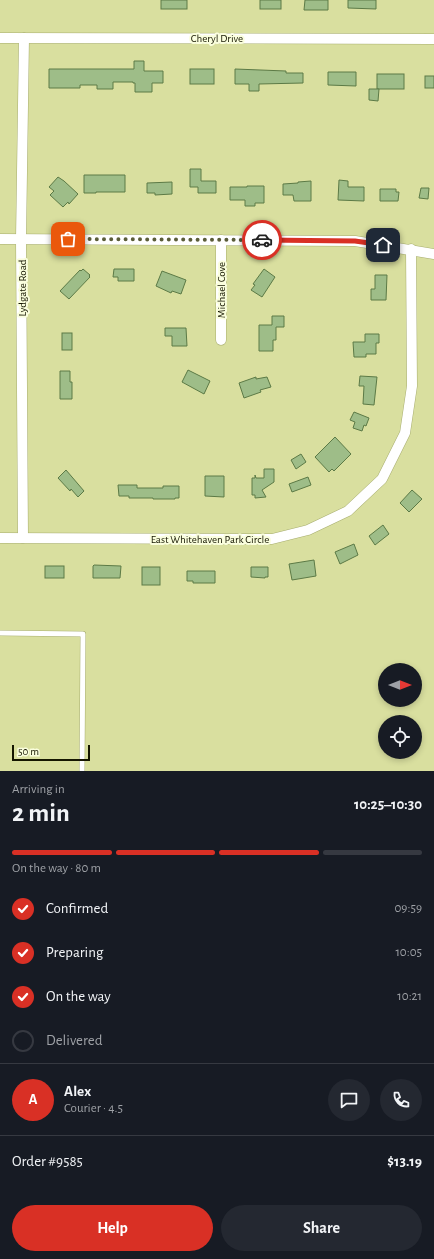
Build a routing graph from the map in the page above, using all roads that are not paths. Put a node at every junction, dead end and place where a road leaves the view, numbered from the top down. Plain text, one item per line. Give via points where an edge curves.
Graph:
1 (0, 38) edge
2 (24, 38) junction
3 (434, 39) edge
4 (0, 239) edge
5 (22, 239) junction
6 (221, 240) junction
7 (411, 249) junction
8 (434, 254) edge
9 (221, 340) dead end
10 (0, 538) edge
11 (23, 538) junction
12 (0, 633) edge
13 (82, 771) edge

1 - 2 street, Cheryl Drive
2 - 3 street, Cheryl Drive
2 - 5 street, Lydgate Road
4 - 5 street
5 - 6 street
5 - 11 street, Lydgate Road
6 - 7 street via 355,241
6 - 9 street, Michael Cove
7 - 8 street
7 - 11 street, East Whitehaven Park Circle via 412,386 405,433 382,479 348,512 308,530 272,539
10 - 11 street, East Whitehaven Park Circle
12 - 13 lane via 83,634

